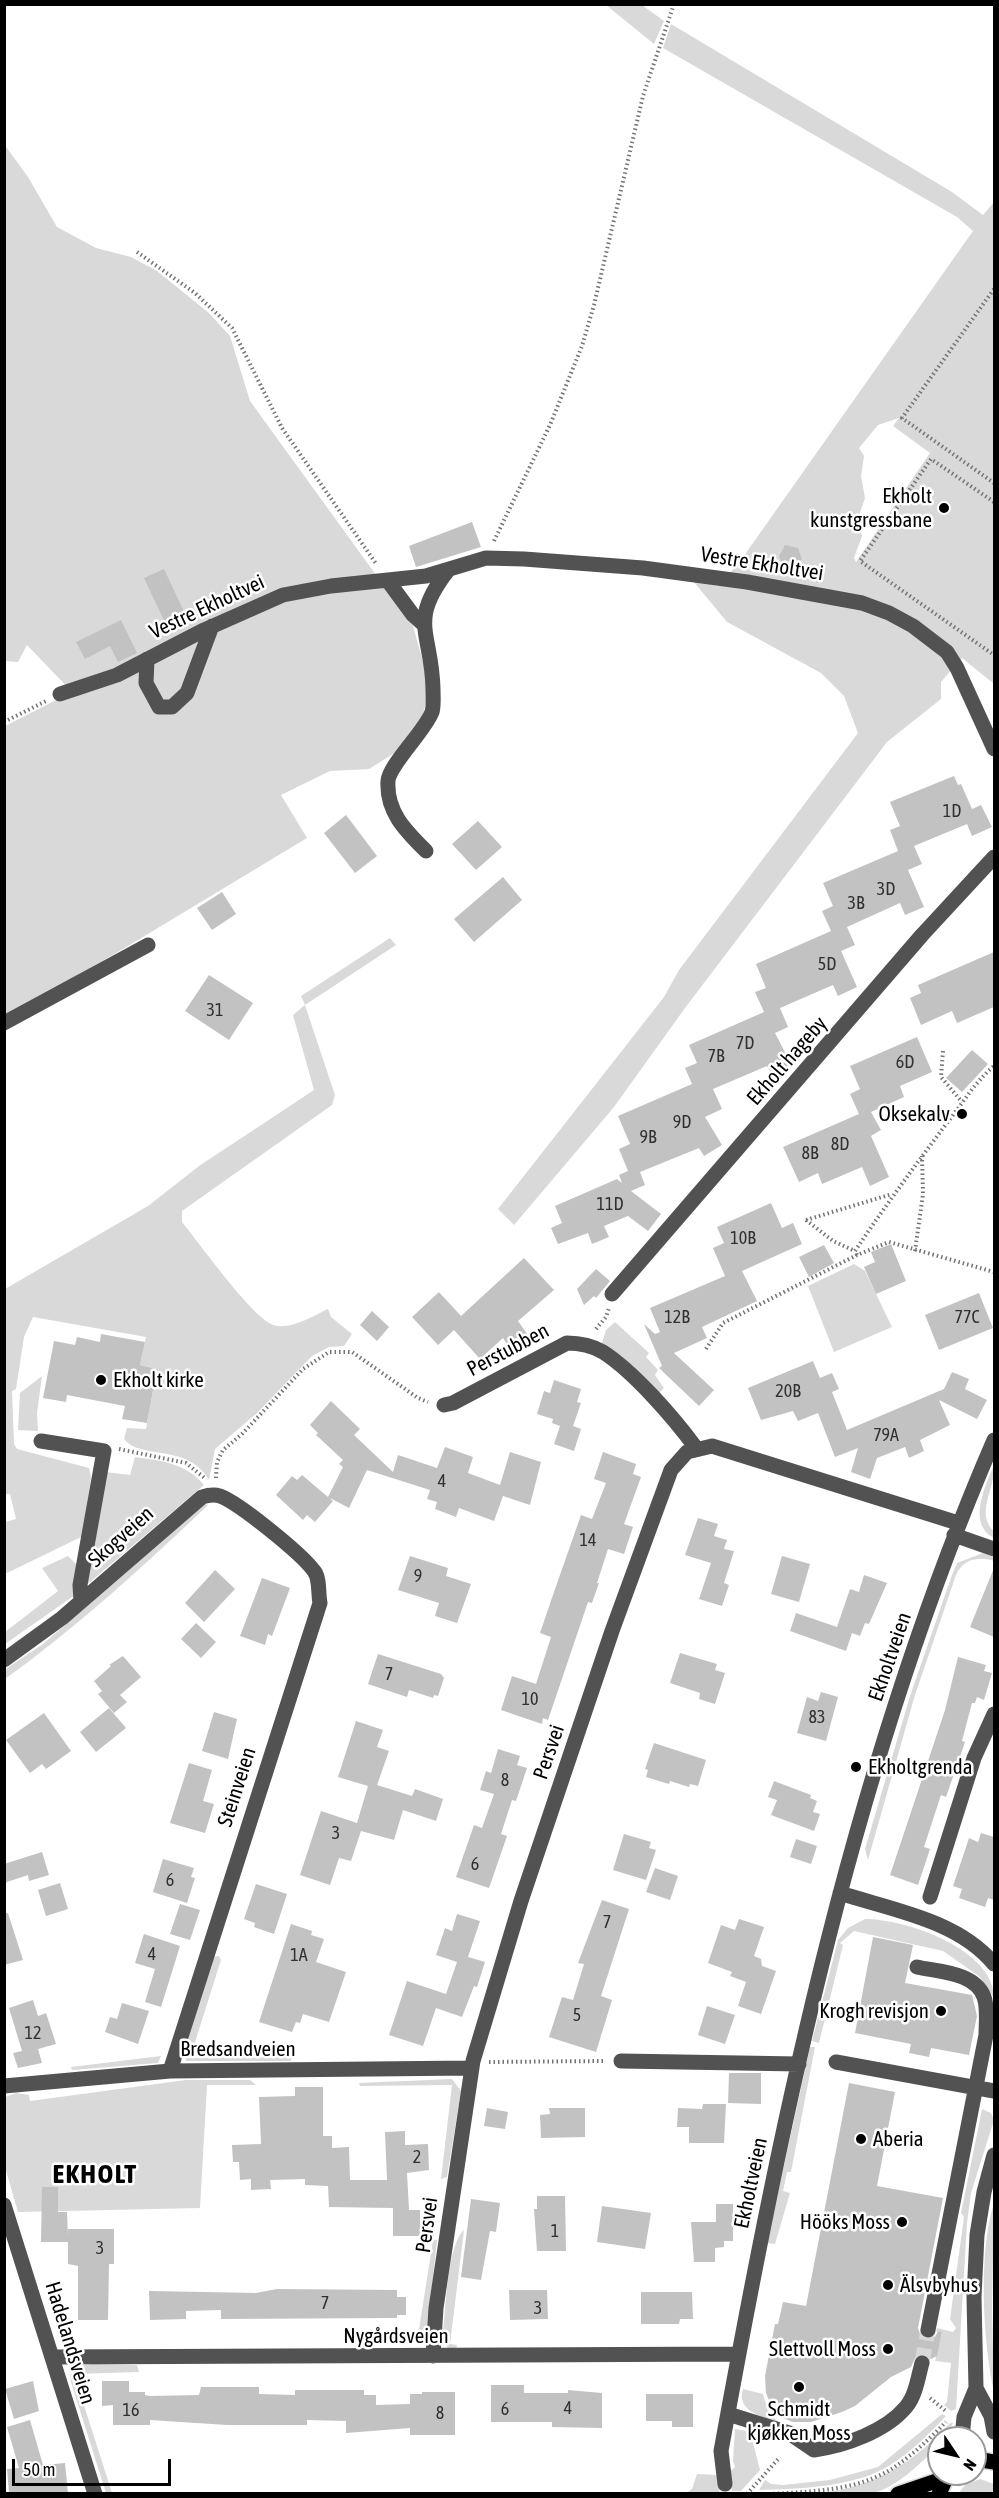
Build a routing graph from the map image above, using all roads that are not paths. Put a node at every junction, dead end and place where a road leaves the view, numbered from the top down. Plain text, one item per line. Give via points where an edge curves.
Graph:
1 (449, 569) junction
2 (388, 580) junction
3 (423, 624) junction
4 (212, 626) junction
5 (147, 659) junction
6 (60, 694) road end
7 (994, 749) edge
8 (426, 851) dead end
9 (994, 857) edge
10 (148, 945) dead end
11 (4, 1023) edge
12 (612, 1294) road end
13 (444, 1405) road end
14 (994, 1440) edge
15 (41, 1441) dead end
16 (696, 1448) junction
17 (956, 1529) junction
18 (272, 1532) joint
19 (994, 1549) edge
20 (81, 1601) junction
21 (4, 1660) edge
22 (994, 1714) edge
23 (840, 1893) junction
24 (930, 1897) dead end
25 (994, 1964) edge
26 (917, 1967) dead end
27 (621, 2061) road end
28 (836, 2062) dead end
29 (472, 2064) junction
30 (799, 2064) junction
31 (170, 2071) junction
32 (4, 2086) edge
33 (977, 2088) junction
34 (994, 2091) edge
35 (994, 2155) edge
36 (4, 2205) edge
37 (928, 2330) tunnel mouth
38 (738, 2354) junction
39 (433, 2356) junction
40 (54, 2358) junction
41 (922, 2362) tunnel mouth
42 (976, 2388) junction
43 (728, 2414) junction
44 (963, 2426) edge
45 (994, 2432) edge
46 (927, 2483) edge
47 (725, 2484) dead end
48 (95, 2493) edge
49 (898, 2493) edge

1 - 2 street, Vestre Ekholtvei
1 - 3 street via 432,590
1 - 7 street, Vestre Ekholtvei via 486,558 643,568 862,603 914,626 947,652
2 - 3 street
2 - 4 street, Vestre Ekholtvei via 283,595
3 - 8 street via 433,711 388,779 396,817
4 - 5 street, Vestre Ekholtvei
4 - 5 street via 187,693 172,707 159,706 146,683
5 - 6 street, Vestre Ekholtvei via 117,675
9 - 12 street, Ekholt hageby
10 - 11 street
13 - 16 street, Perstubben via 567,1343 582,1343 603,1352 628,1375 676,1422
14 - 17 street, Ekholtveien
15 - 20 street via 104,1451 83,1566
16 - 17 street via 712,1446
16 - 29 street, Persvei via 671,1470 658,1499 521,1901
17 - 19 street
17 - 23 street, Ekholtveien via 892,1717
18 - 20 street, Skogveien via 220,1496 201,1497
18 - 31 street, Steinveien via 316,1573 320,1603
20 - 21 street, Skogveien
22 - 24 street via 974,1758
23 - 25 street via 946,1928 985,1953
23 - 30 street, Ekholtveien
26 - 33 street via 964,1977 977,1985 985,1998 986,2035
27 - 30 street
28 - 33 street
29 - 31 street, Bredsandveien
29 - 39 street, Persvei via 436,2307
30 - 38 street, Ekholtveien
31 - 32 street, Bredsandveien
33 - 34 street
33 - 37 street
35 - 42 street via 977,2235
36 - 40 street, Hadelandsveien
38 - 39 street, Nygårdsveien
38 - 43 street, Ekholtveien
39 - 40 street, Nygårdsveien
40 - 48 street, Hadelandsveien
41 - 43 street via 907,2406 884,2424 831,2448 814,2450 789,2433
42 - 44 street
42 - 45 street via 991,2416
43 - 47 street, Ekholtveien via 721,2451
46 - 49 main road

